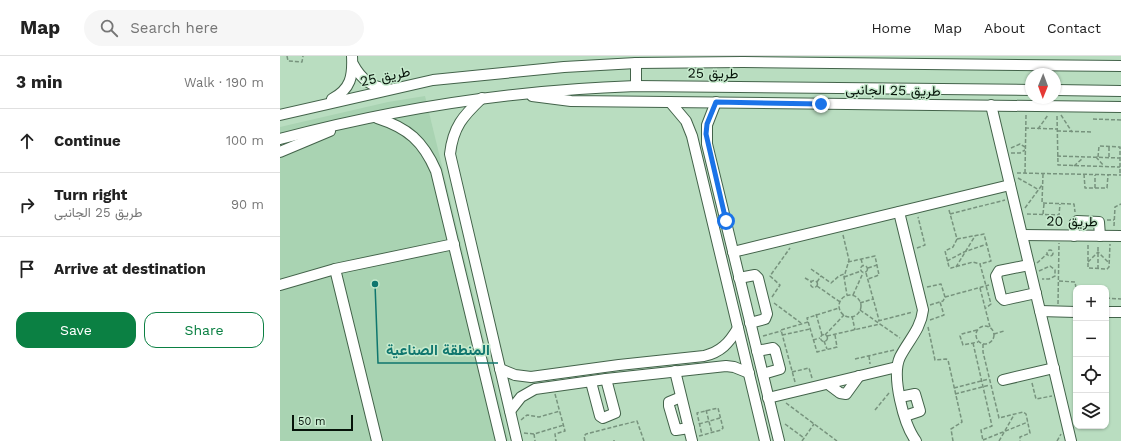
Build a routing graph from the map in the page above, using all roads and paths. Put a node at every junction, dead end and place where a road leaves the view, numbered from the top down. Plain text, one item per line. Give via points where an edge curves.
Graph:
1 (287, 56) edge
2 (303, 56) edge
3 (352, 60) edge
4 (621, 60) edge
5 (944, 61) edge
6 (636, 63) junction
7 (1121, 66) edge
8 (636, 86) junction
9 (393, 88) junction
10 (912, 89) junction
11 (1025, 90) edge
12 (1061, 90) edge
13 (1121, 91) edge
14 (521, 94) junction
15 (482, 98) junction
16 (670, 102) junction
17 (716, 102) junction
18 (324, 104) junction
19 (912, 104) junction
20 (991, 105) junction
21 (1026, 106) junction
22 (1054, 106) junction
23 (1121, 107) edge
24 (280, 115) edge
25 (375, 118) junction
26 (1094, 119) dead end
27 (1121, 120) edge
28 (342, 124) junction
29 (1025, 128) junction
30 (1038, 128) junction
31 (1057, 130) junction
32 (1072, 132) junction
33 (1093, 132) dead end
34 (280, 139) edge
35 (1109, 146) junction
36 (1025, 148) junction
37 (280, 152) edge
38 (1002, 153) junction
39 (1057, 156) junction
40 (1084, 157) junction
41 (1095, 157) junction
42 (1098, 157) junction
43 (1109, 157) junction
44 (1120, 158) edge
45 (1074, 166) junction
46 (1104, 166) junction
47 (1120, 167) edge
48 (1008, 173) junction
49 (1025, 173) junction
50 (1043, 174) junction
51 (1084, 174) junction
52 (1096, 175) junction
53 (1108, 175) junction
54 (1120, 175) edge
55 (1010, 185) junction
56 (1042, 185) junction
57 (1095, 188) junction
58 (1039, 190) junction
59 (1013, 198) junction
60 (947, 200) junction
61 (1044, 204) junction
62 (1060, 204) junction
63 (1121, 205) edge
64 (916, 208) junction
65 (899, 212) junction
66 (950, 214) junction
67 (1019, 214) junction
68 (1044, 214) junction
69 (1052, 215) junction
70 (1076, 221) junction
71 (841, 226) junction
72 (976, 235) junction
73 (1022, 235) junction
74 (1056, 235) junction
75 (799, 236) junction
76 (1074, 236) junction
77 (1105, 236) edge
78 (957, 239) junction
79 (454, 244) junction
80 (986, 244) junction
81 (909, 250) junction
82 (966, 251) junction
83 (733, 252) junction
84 (1098, 252) junction
85 (1053, 253) junction
86 (1059, 253) junction
87 (1047, 254) junction
88 (861, 259) junction
89 (947, 261) junction
90 (848, 262) junction
91 (1088, 262) junction
92 (1109, 263) junction
93 (980, 264) junction
94 (877, 265) junction
95 (863, 266) junction
96 (956, 267) junction
97 (868, 268) junction
98 (334, 269) junction
99 (811, 269) dead end
100 (1098, 269) junction
101 (862, 272) junction
102 (1031, 272) junction
103 (866, 273) junction
104 (1056, 273) junction
105 (1059, 273) junction
106 (844, 274) junction
107 (821, 276) junction
108 (844, 277) junction
109 (739, 278) junction
110 (805, 278) dead end
111 (868, 279) junction
112 (1059, 281) junction
113 (812, 282) junction
114 (816, 282) junction
115 (998, 283) junction
116 (280, 285) edge
117 (1076, 285) edge
118 (817, 286) junction
119 (986, 286) junction
120 (812, 287) junction
121 (980, 288) junction
122 (919, 290) junction
123 (810, 291) dead end
124 (1036, 293) junction
125 (847, 295) junction
126 (853, 296) junction
127 (945, 297) junction
128 (1109, 298) edge
129 (1121, 298) edge
130 (873, 299) junction
131 (840, 302) junction
132 (940, 302) junction
133 (860, 303) junction
134 (839, 308) junction
135 (923, 308) junction
136 (986, 308) junction
137 (860, 310) junction
138 (1040, 311) junction
139 (1058, 312) junction
140 (1073, 312) edge
141 (1109, 312) edge
142 (1121, 312) edge
143 (816, 314) junction
144 (844, 315) junction
145 (852, 316) junction
146 (879, 320) junction
147 (876, 321) junction
148 (808, 322) junction
149 (750, 323) junction
150 (801, 324) junction
151 (880, 324) junction
152 (794, 325) junction
153 (990, 327) junction
154 (738, 328) junction
155 (810, 328) junction
156 (855, 330) junction
157 (977, 330) junction
158 (781, 331) junction
159 (1004, 331) dead end
160 (796, 332) junction
161 (835, 334) junction
162 (994, 334) junction
163 (782, 335) junction
164 (822, 335) junction
165 (826, 336) junction
166 (754, 338) junction
167 (820, 338) junction
168 (813, 340) junction
169 (824, 341) junction
170 (979, 342) junction
171 (973, 343) junction
172 (983, 344) junction
173 (908, 345) junction
174 (827, 350) junction
175 (757, 351) junction
176 (856, 359) dead end
177 (897, 367) junction
178 (500, 368) junction
179 (1054, 368) junction
180 (675, 371) junction
181 (792, 372) junction
182 (749, 373) junction
183 (763, 374) junction
184 (1030, 374) junction
185 (606, 379) junction
186 (990, 379) junction
187 (1003, 380) dead end
188 (982, 381) junction
189 (591, 382) junction
190 (898, 384) junction
191 (991, 385) junction
192 (553, 387) junction
193 (815, 387) junction
194 (983, 387) junction
195 (954, 388) junction
196 (797, 391) junction
197 (955, 394) junction
198 (1060, 394) junction
199 (681, 397) junction
200 (772, 397) junction
201 (900, 397) junction
202 (706, 410) junction
203 (874, 410) dead end
204 (510, 411) junction
205 (560, 411) junction
206 (1014, 414) junction
207 (773, 415) junction
208 (905, 416) junction
209 (721, 418) junction
210 (709, 421) junction
211 (1028, 422) junction
212 (699, 424) junction
213 (814, 424) junction
214 (564, 425) junction
215 (514, 428) junction
216 (689, 428) junction
217 (1005, 431) junction
218 (712, 433) junction
219 (534, 434) junction
220 (702, 435) junction
221 (804, 438) junction
222 (691, 440) edge
223 (377, 441) edge
224 (501, 441) edge
225 (518, 441) edge
226 (536, 441) edge
227 (556, 441) edge
228 (585, 441) edge
229 (644, 441) edge
230 (765, 441) edge
231 (779, 441) edge
232 (802, 441) edge
233 (837, 441) edge
234 (916, 441) edge
235 (953, 441) edge
236 (983, 441) edge
237 (999, 441) edge
238 (1020, 441) edge
239 (1071, 441) edge

1 - 2 path via 288,61 302,62
3 - 9 street via 365,80
3 - 18 street via 351,81 347,88 342,94
4 - 6 street, طريق 25
4 - 9 street, طريق 25 via 466,76
5 - 6 street, طريق 25
5 - 7 street, طريق 25
6 - 8 street
8 - 10 street, طريق 25
8 - 14 street, طريق 25
9 - 18 street, طريق 25
10 - 11 street, طريق 25
10 - 19 street
12 - 13 street
14 - 15 street, طريق 25
14 - 16 street, طريق 25 الجانبى via 563,100
15 - 25 street, طريق 25
15 - 178 street via 458,124 450,154
16 - 17 street, طريق 25 الجانبى
16 - 154 street via 682,114 692,136
17 - 19 street, طريق 25 الجانبى
17 - 83 street via 707,124 707,144
18 - 24 street, طريق 25
19 - 20 street, طريق 25 الجانبى
20 - 21 street, طريق 25 الجانبى
20 - 38 street
21 - 22 street, طريق 25 الجانبى
21 - 29 path
22 - 23 street, طريق 25 الجانبى
22 - 30 path
25 - 28 street, طريق 25
25 - 79 street via 395,124 408,132 430,156 436,170
26 - 27 path
28 - 34 street, طريق 25
28 - 37 street
29 - 30 path
29 - 36 path
30 - 31 path
31 - 32 path
31 - 32 path via 1057,109
31 - 39 path
32 - 33 path
35 - 42 path via 1098,146
35 - 43 path
35 - 44 path via 1120,147
36 - 38 path via 1020,153
36 - 38 path via 1019,144
36 - 49 path
38 - 48 street
39 - 40 path
39 - 45 path via 1058,165
40 - 41 path
40 - 45 path
41 - 42 path
41 - 46 path
42 - 43 path
43 - 44 path
44 - 47 path
45 - 46 path
46 - 47 path
47 - 54 path
48 - 49 path
48 - 55 street
48 - 58 path
49 - 50 path
50 - 51 path
50 - 56 path
51 - 52 path
51 - 57 path via 1084,188
52 - 53 path
52 - 57 path
53 - 54 path
53 - 57 path via 1108,188
55 - 59 street
55 - 60 street
56 - 58 path
56 - 61 path
58 - 67 path
59 - 66 path
59 - 67 street
60 - 64 street
60 - 66 path
61 - 62 path
61 - 68 path
62 - 69 path via 1060,214
62 - 70 path via 1075,205
63 - 77 path via 1115,209
64 - 65 street
64 - 81 path via 925,245
65 - 71 street
65 - 81 street
66 - 78 path
67 - 68 path
67 - 73 street
68 - 69 path
69 - 74 path
70 - 76 street
70 - 77 street via 1099,222
71 - 75 street
71 - 90 path
72 - 78 path
72 - 80 path via 984,234
72 - 82 path
73 - 74 street, طريق 20
73 - 102 street
74 - 76 street, طريق 20
74 - 86 path
75 - 83 street
75 - 150 path via 771,275 780,286 770,300
76 - 77 street, طريق 20
77 - 84 path
77 - 91 path
77 - 92 path
78 - 89 path via 953,247 945,251
79 - 98 street
79 - 224 street
80 - 82 path
80 - 93 path via 991,261
81 - 122 street
82 - 89 path
82 - 96 path
83 - 109 street
84 - 91 path
84 - 92 path
84 - 100 path
85 - 86 path
85 - 87 path via 1050,251
85 - 87 path via 1050,256
86 - 105 path
87 - 102 path
88 - 90 path
88 - 94 path via 874,256
88 - 95 path
89 - 96 path via 949,268
90 - 106 path
91 - 100 path via 1089,268
92 - 100 path via 1108,269
93 - 96 path via 974,262
93 - 119 path
94 - 97 path
94 - 111 path via 879,276
95 - 97 path
95 - 101 path
97 - 103 path
98 - 116 street
98 - 223 street
99 - 107 path
101 - 103 path
101 - 108 path
101 - 126 path
102 - 104 path via 1050,279
102 - 104 path via 1050,266
102 - 115 street via 997,272
102 - 124 street
103 - 111 path
104 - 105 path
105 - 112 path
106 - 107 path via 833,283
106 - 108 path
107 - 114 path
108 - 125 path
109 - 149 street
109 - 149 street via 757,276 762,294 766,317
110 - 113 path
111 - 130 path
112 - 117 path via 1075,282
112 - 139 path
113 - 114 path
113 - 120 path
114 - 118 path
115 - 119 path
115 - 124 street via 1004,300
118 - 120 path
118 - 131 path
119 - 121 path
119 - 136 path via 991,305
120 - 123 path
121 - 127 path
121 - 136 path
122 - 127 path via 940,284
122 - 135 street
124 - 138 street
125 - 126 path
125 - 131 path
126 - 133 path
127 - 132 path
128 - 129 path
130 - 133 path
130 - 146 path
131 - 134 path
132 - 135 path
132 - 195 path via 943,316 926,321 935,360 947,359
133 - 137 path
134 - 143 path
134 - 144 path
135 - 146 path
135 - 173 street via 920,326
136 - 153 path
137 - 145 path
137 - 147 path
138 - 139 street
138 - 179 street
139 - 140 street
141 - 142 street
143 - 148 path via 808,316
143 - 164 path
144 - 145 path
144 - 165 path
145 - 156 path
146 - 147 path
147 - 151 path
148 - 150 path
148 - 155 path
149 - 166 street
150 - 152 path
151 - 156 path
151 - 173 path
152 - 158 path
152 - 160 path
153 - 157 path via 983,326
153 - 162 path
154 - 178 street via 723,349 704,356 531,377 515,376
154 - 182 street
155 - 160 path
155 - 168 path
156 - 161 path
157 - 170 path via 975,334
157 - 171 path via 960,335 962,345
158 - 163 path
158 - 166 path
159 - 162 path
160 - 163 path
161 - 165 path
161 - 174 path via 837,347
162 - 172 path via 989,343
163 - 181 path
164 - 165 path
164 - 167 path
165 - 169 path
166 - 175 street
167 - 168 path
167 - 169 path
168 - 174 path via 816,351
169 - 174 path
170 - 171 path
170 - 172 path
171 - 188 path
172 - 186 path
173 - 176 path
173 - 177 street
175 - 183 street
175 - 183 street via 773,348 780,369
177 - 190 street
177 - 193 street
178 - 204 street
179 - 184 street
179 - 198 street
180 - 182 street via 726,366
180 - 185 street
180 - 199 street
181 - 193 path via 810,369
181 - 196 path
182 - 230 street
183 - 200 street
184 - 187 street
184 - 198 path via 1036,399
185 - 189 street
185 - 189 street via 615,413 603,418 600,416
186 - 188 path
186 - 191 path
188 - 194 path
188 - 195 path
189 - 192 street
190 - 201 street
190 - 203 path
191 - 194 path
191 - 206 path via 999,418
192 - 204 street via 528,392
192 - 205 path
193 - 196 street
194 - 197 path
194 - 236 path via 992,426 981,430
195 - 197 path
196 - 200 street
197 - 235 path via 962,424 951,428
198 - 239 street
199 - 216 street
199 - 216 street via 669,402 669,406 676,430
200 - 207 street
200 - 213 path
201 - 208 street
201 - 208 street via 915,394 917,396 920,412
202 - 209 path via 717,408
202 - 210 path
202 - 212 path via 697,413
204 - 215 street
205 - 214 path
205 - 215 path via 539,417 527,415
206 - 211 path via 1025,413
206 - 217 path
207 - 221 path
207 - 231 street
208 - 234 street
209 - 210 path
209 - 218 path via 723,428
210 - 212 path
210 - 218 path
211 - 217 path
211 - 238 path via 1030,433 1020,437
212 - 220 path
213 - 221 path
213 - 233 path
214 - 219 path
214 - 227 path via 565,431 555,434
215 - 219 path via 528,435
215 - 225 street
216 - 222 street
217 - 236 path
217 - 237 path
218 - 220 path
219 - 226 path
220 - 222 path
221 - 232 path
228 - 229 path via 586,434 637,421

